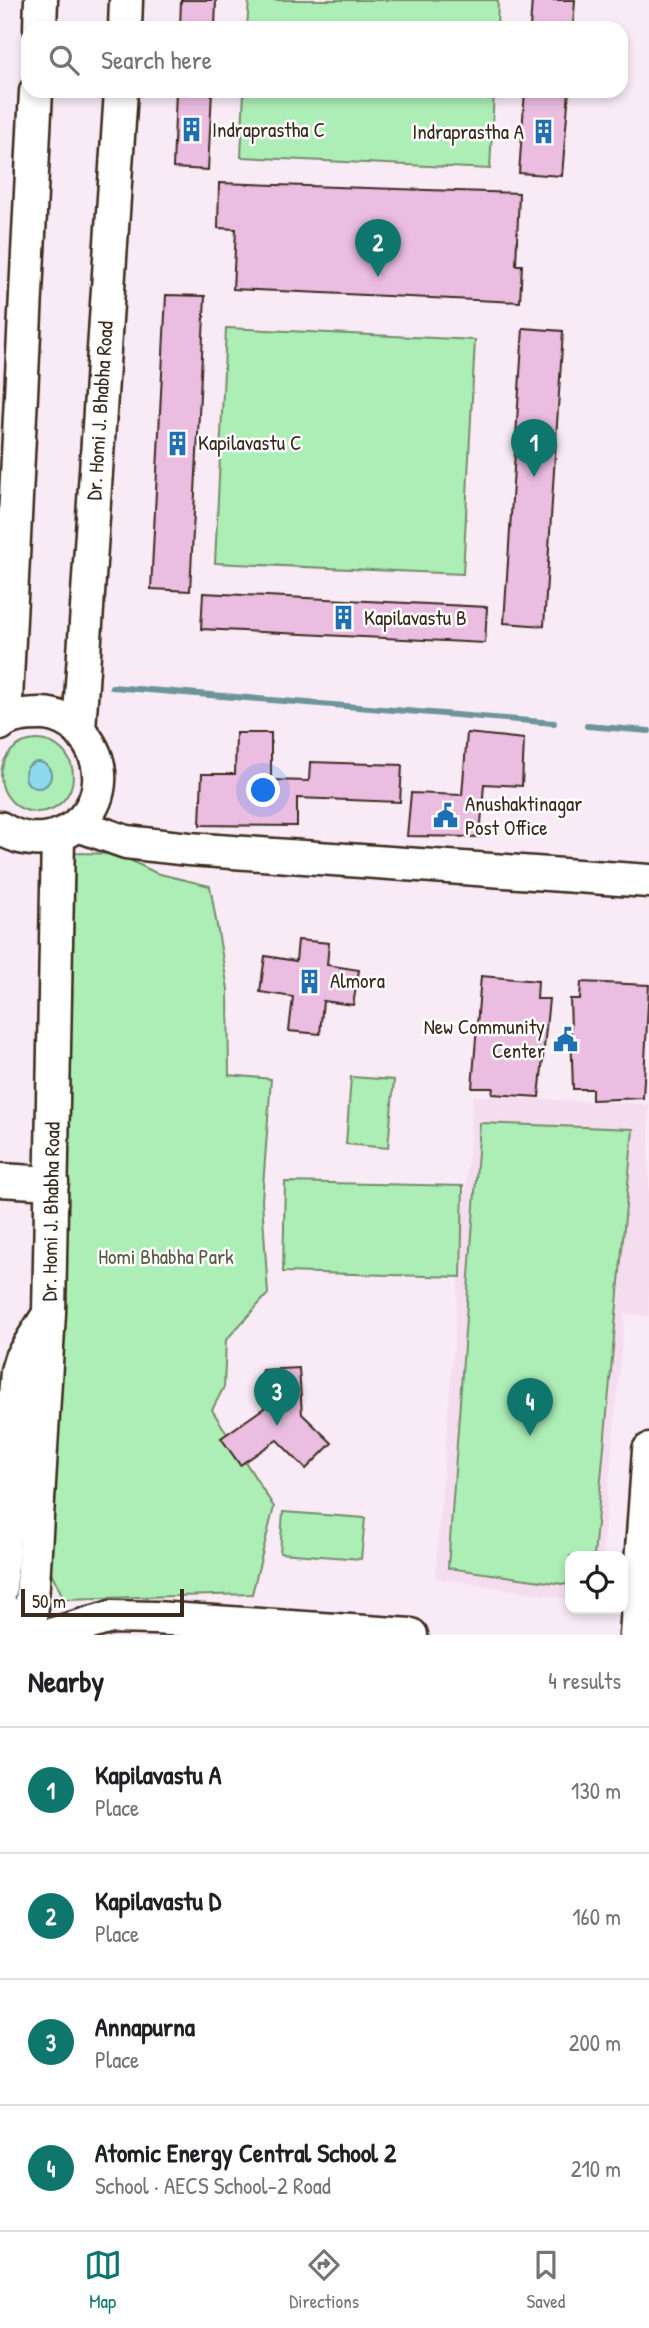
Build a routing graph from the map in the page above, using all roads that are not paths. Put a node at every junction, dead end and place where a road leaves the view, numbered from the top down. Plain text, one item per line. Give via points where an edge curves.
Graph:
1 (41, 0) edge
2 (126, 0) edge
3 (40, 21) edge
4 (125, 21) edge
5 (36, 98) edge
6 (121, 98) edge
7 (2, 722) edge
8 (79, 730) junction
9 (0, 828) edge
10 (68, 830) junction
11 (649, 881) edge
12 (0, 1180) edge
13 (52, 1183) junction
14 (49, 1313) junction
15 (649, 1450) edge
16 (0, 1590) edge
17 (0, 1603) edge
18 (239, 1630) edge
19 (30, 1635) edge
20 (50, 1635) edge
21 (411, 1635) edge
22 (636, 1635) edge

1 - 3 street
2 - 4 street
5 - 7 street
6 - 8 street, Dr. Homi J. Bhabha Road
7 - 8 street via 47,714
8 - 10 street via 92,746 100,787 93,807
9 - 10 street via 12,836 36,840
10 - 11 street via 188,849
10 - 13 street, Dr. Homi J. Bhabha Road
12 - 13 street
13 - 14 street, Dr. Homi J. Bhabha Road
14 - 16 street via 17,1371
14 - 19 street, Dr. Homi J. Bhabha Road
15 - 22 street
17 - 19 street via 11,1625
18 - 20 street via 111,1618
18 - 21 street

